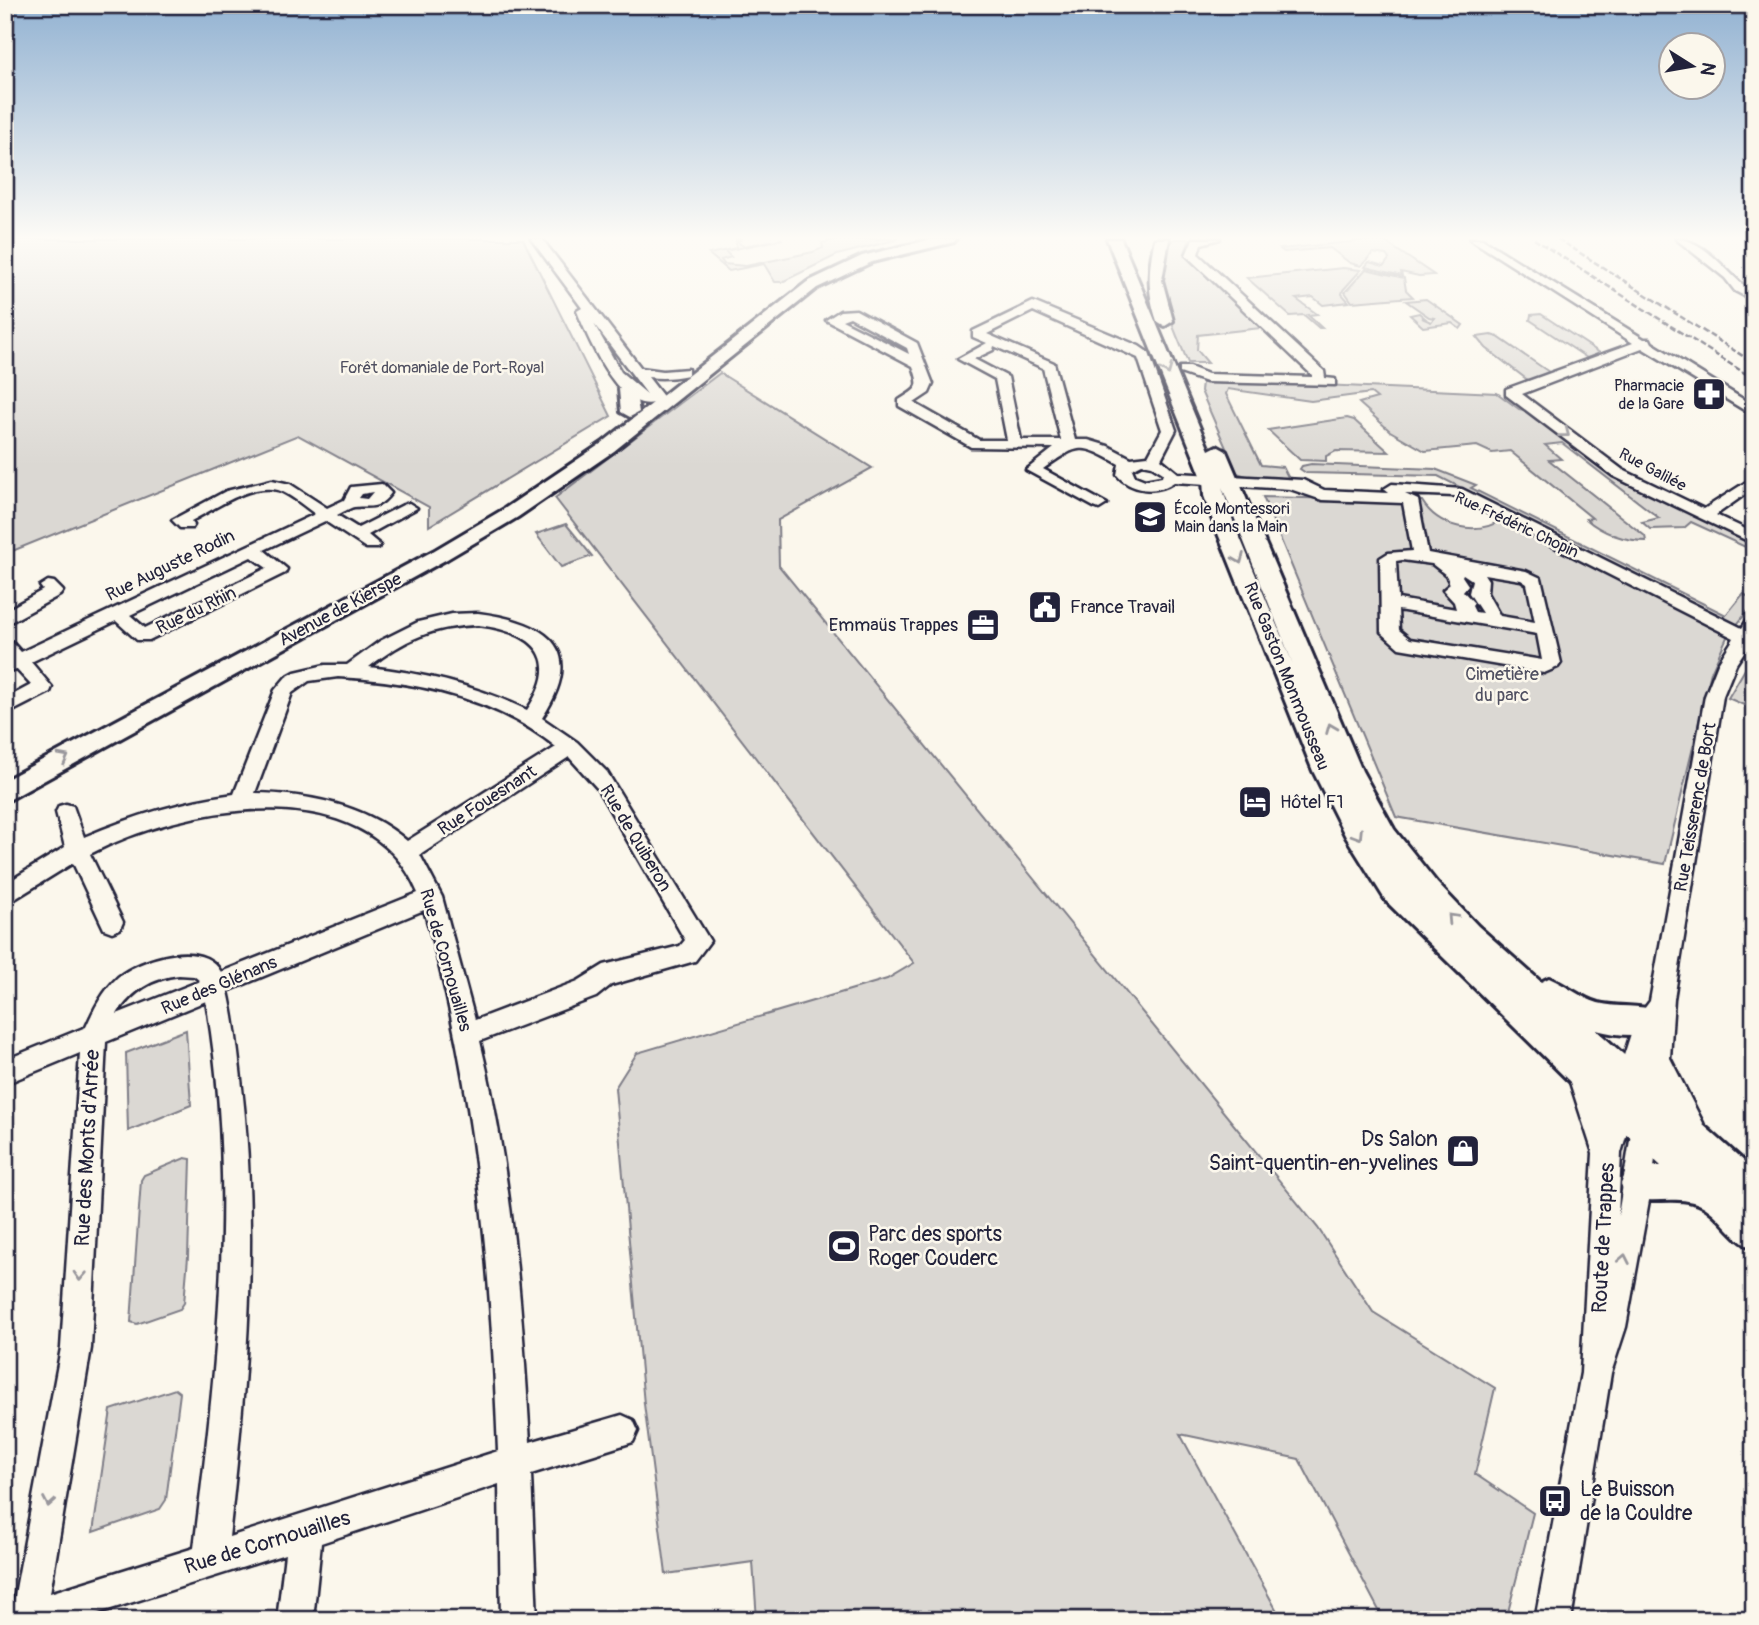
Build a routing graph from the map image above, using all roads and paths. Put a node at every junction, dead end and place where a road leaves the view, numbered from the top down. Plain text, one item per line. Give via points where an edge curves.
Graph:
1 (585, 315) edge
2 (593, 315) edge
3 (756, 315) edge
4 (771, 315) edge
5 (842, 315) edge
6 (855, 315) edge
7 (1015, 315) edge
8 (1054, 315) edge
9 (1148, 315) edge
10 (1164, 315) edge
11 (1255, 315) edge
12 (1601, 315) edge
13 (1646, 342) junction
14 (988, 347) dead end
15 (919, 364) junction
16 (636, 372) junction
17 (682, 372) junction
18 (1193, 377) junction
19 (627, 389) junction
20 (654, 399) junction
21 (630, 412) junction
22 (1754, 412) edge
23 (1015, 444) junction
24 (1069, 444) junction
25 (1153, 461) junction
26 (1128, 463) junction
27 (1171, 477) junction
28 (1221, 481) junction
29 (1754, 481) edge
30 (1291, 484) junction
31 (352, 502) dead end
32 (1099, 504) dead end
33 (409, 508) dead end
34 (326, 513) junction
35 (1704, 516) junction
36 (186, 525) dead end
37 (357, 535) junction
38 (1754, 539) edge
39 (372, 545) dead end
40 (251, 549) junction
41 (1453, 584) junction
42 (48, 586) dead end
43 (1389, 603) junction
44 (118, 614) junction
45 (5, 619) edge
46 (1493, 621) junction
47 (1749, 629) edge
48 (1546, 631) junction
49 (5, 645) edge
50 (12, 664) edge
51 (352, 671) junction
52 (5, 708) edge
53 (531, 719) junction
54 (570, 747) junction
55 (5, 771) edge
56 (5, 792) edge
57 (242, 801) junction
58 (66, 812) dead end
59 (77, 850) junction
60 (405, 853) junction
61 (5, 896) edge
62 (431, 897) junction
63 (112, 922) dead end
64 (1490, 969) junction
65 (212, 987) junction
66 (1654, 1010) junction
67 (467, 1034) junction
68 (94, 1037) junction
69 (1657, 1058) junction
70 (1578, 1068) junction
71 (5, 1072) edge
72 (1636, 1102) junction
73 (1708, 1152) junction
74 (1607, 1153) junction
75 (1638, 1184) junction
76 (1708, 1190) junction
77 (1754, 1194) edge
78 (1754, 1212) edge
79 (1754, 1231) edge
80 (1596, 1373) junction
81 (622, 1431) dead end
82 (515, 1462) junction
83 (305, 1531) junction
84 (210, 1559) junction
85 (23, 1618) edge
86 (295, 1620) edge
87 (519, 1620) edge
88 (1553, 1620) edge

1 - 19 street via 597,345
2 - 16 street
3 - 17 main road
4 - 20 main road
5 - 15 street via 832,320
6 - 15 street via 913,346
7 - 24 street via 976,334 1049,366
8 - 25 street via 1144,356 1170,430
9 -> 28 main road, Rue Gaston Monmousseau
10 - 18 main road, Rue Gaston Monmousseau
11 - 18 street via 1324,382
12 - 13 street
13 - 22 street
13 -> 35 street, Rue Galilée via 1511,392 1618,473
14 - 23 street via 964,359 1001,377
15 - 23 street via 924,390 904,403 976,444
16 - 17 street
16 - 20 street
17 - 20 main road
18 - 28 main road, Rue Gaston Monmousseau
19 - 20 street
19 - 21 main road
20 - 21 main road, Avenue de Kierspe
56 -> 20 main road, Avenue de Kierspe via 440,555 563,479
21 - 55 main road, Avenue de Kierspe via 560,464 467,523
23 - 24 street
24 - 26 street via 1088,444
24 - 32 street via 1033,470
25 - 26 street
25 - 27 street via 1168,469
26 - 27 street, Rue Frédéric Chopin via 1125,474 1141,484 1163,484
27 - 28 street, Rue Frédéric Chopin
28 - 30 street, Rue Frédéric Chopin
28 - 64 main road, Rue Gaston Monmousseau via 1349,771 1385,837 1468,935
29 - 35 street
30 - 41 street via 1322,495 1410,500
30 - 47 street, Rue Frédéric Chopin via 1457,492
31 - 34 street, Rue Auguste Rodin
33 - 37 street
34 - 36 street via 271,483 180,520
34 - 37 street
34 - 40 street, Rue Auguste Rodin
35 - 38 street, Rue Galilée
37 - 39 street
40 - 44 street, Rue Auguste Rodin
40 - 44 street, Rue du Rhin via 285,574 143,636
41 - 43 street
41 - 43 street via 1402,555 1388,558
41 - 46 street
41 - 46 street via 1475,573 1480,580 1478,593
41 - 48 street via 1526,576 1535,582
42 - 45 street via 54,592
43 - 48 street via 1390,632 1405,644 1544,667 1552,663
44 - 50 street, Rue Auguste Rodin
46 - 48 street
47 - 66 street, Rue Teisserenc de Bort via 1727,663 1714,696
49 - 50 street
50 - 52 street via 43,687
51 - 53 street, Rue de Quiberon via 449,685
51 - 53 street via 396,638 422,628 451,620 506,622 525,629 551,651 552,685
51 - 57 street, Rue de Quiberon via 310,673 291,681
53 - 54 street, Rue de Quiberon
54 - 60 street, Rue Fouesnant
54 - 67 street, Rue de Quiberon via 600,778 698,941 687,954 604,976 587,989
57 - 59 street, Rue de Cornouailles via 136,825
57 - 60 street, Rue de Cornouailles via 336,811 381,832
58 - 59 street
59 - 61 street, Rue de Cornouailles
59 - 63 street
60 - 62 street, Rue de Cornouailles
62 - 65 street, Rue des Glénans
62 - 67 street, Rue de Cornouailles
64 - 66 main road via 1587,1015 1623,1021
64 - 70 main road, Rue Gaston Monmousseau
64 - 72 main road
65 - 68 street, Rue des Glénans
65 - 68 street, Rue des Monts d'Arrée via 210,975 185,964 148,971 111,1000
65 - 84 street, Rue des Monts d'Arrée via 221,1013 236,1160 235,1289
66 - 69 street, Rue Teisserenc de Bort
66 - 72 street, Rue Teisserenc de Bort
67 - 82 street, Rue de Cornouailles via 497,1216
68 - 71 street, Rue des Glénans
68 -> 85 street, Rue des Monts d'Arrée via 76,1348
69 - 72 street, Rue Teisserenc de Bort
69 - 73 street
70 - 72 main road, Rue Gaston Monmousseau
70 - 74 street
72 - 73 main road
72 - 74 street, Route de Trappes
72 - 75 street, Route de Trappes
72 - 76 main road
72 - 78 main road
73 - 77 main road
74 - 80 street, Route de Trappes
75 - 76 main road
80 -> 75 street, Route de Trappes via 1611,1328
76 - 79 main road
80 - 88 street, Route de Trappes
81 - 82 street, Rue de Cornouailles
82 - 83 street, Rue de Cornouailles
82 - 87 street
83 - 84 street, Rue de Cornouailles
83 - 86 street
84 - 85 street, Rue de Cornouailles

